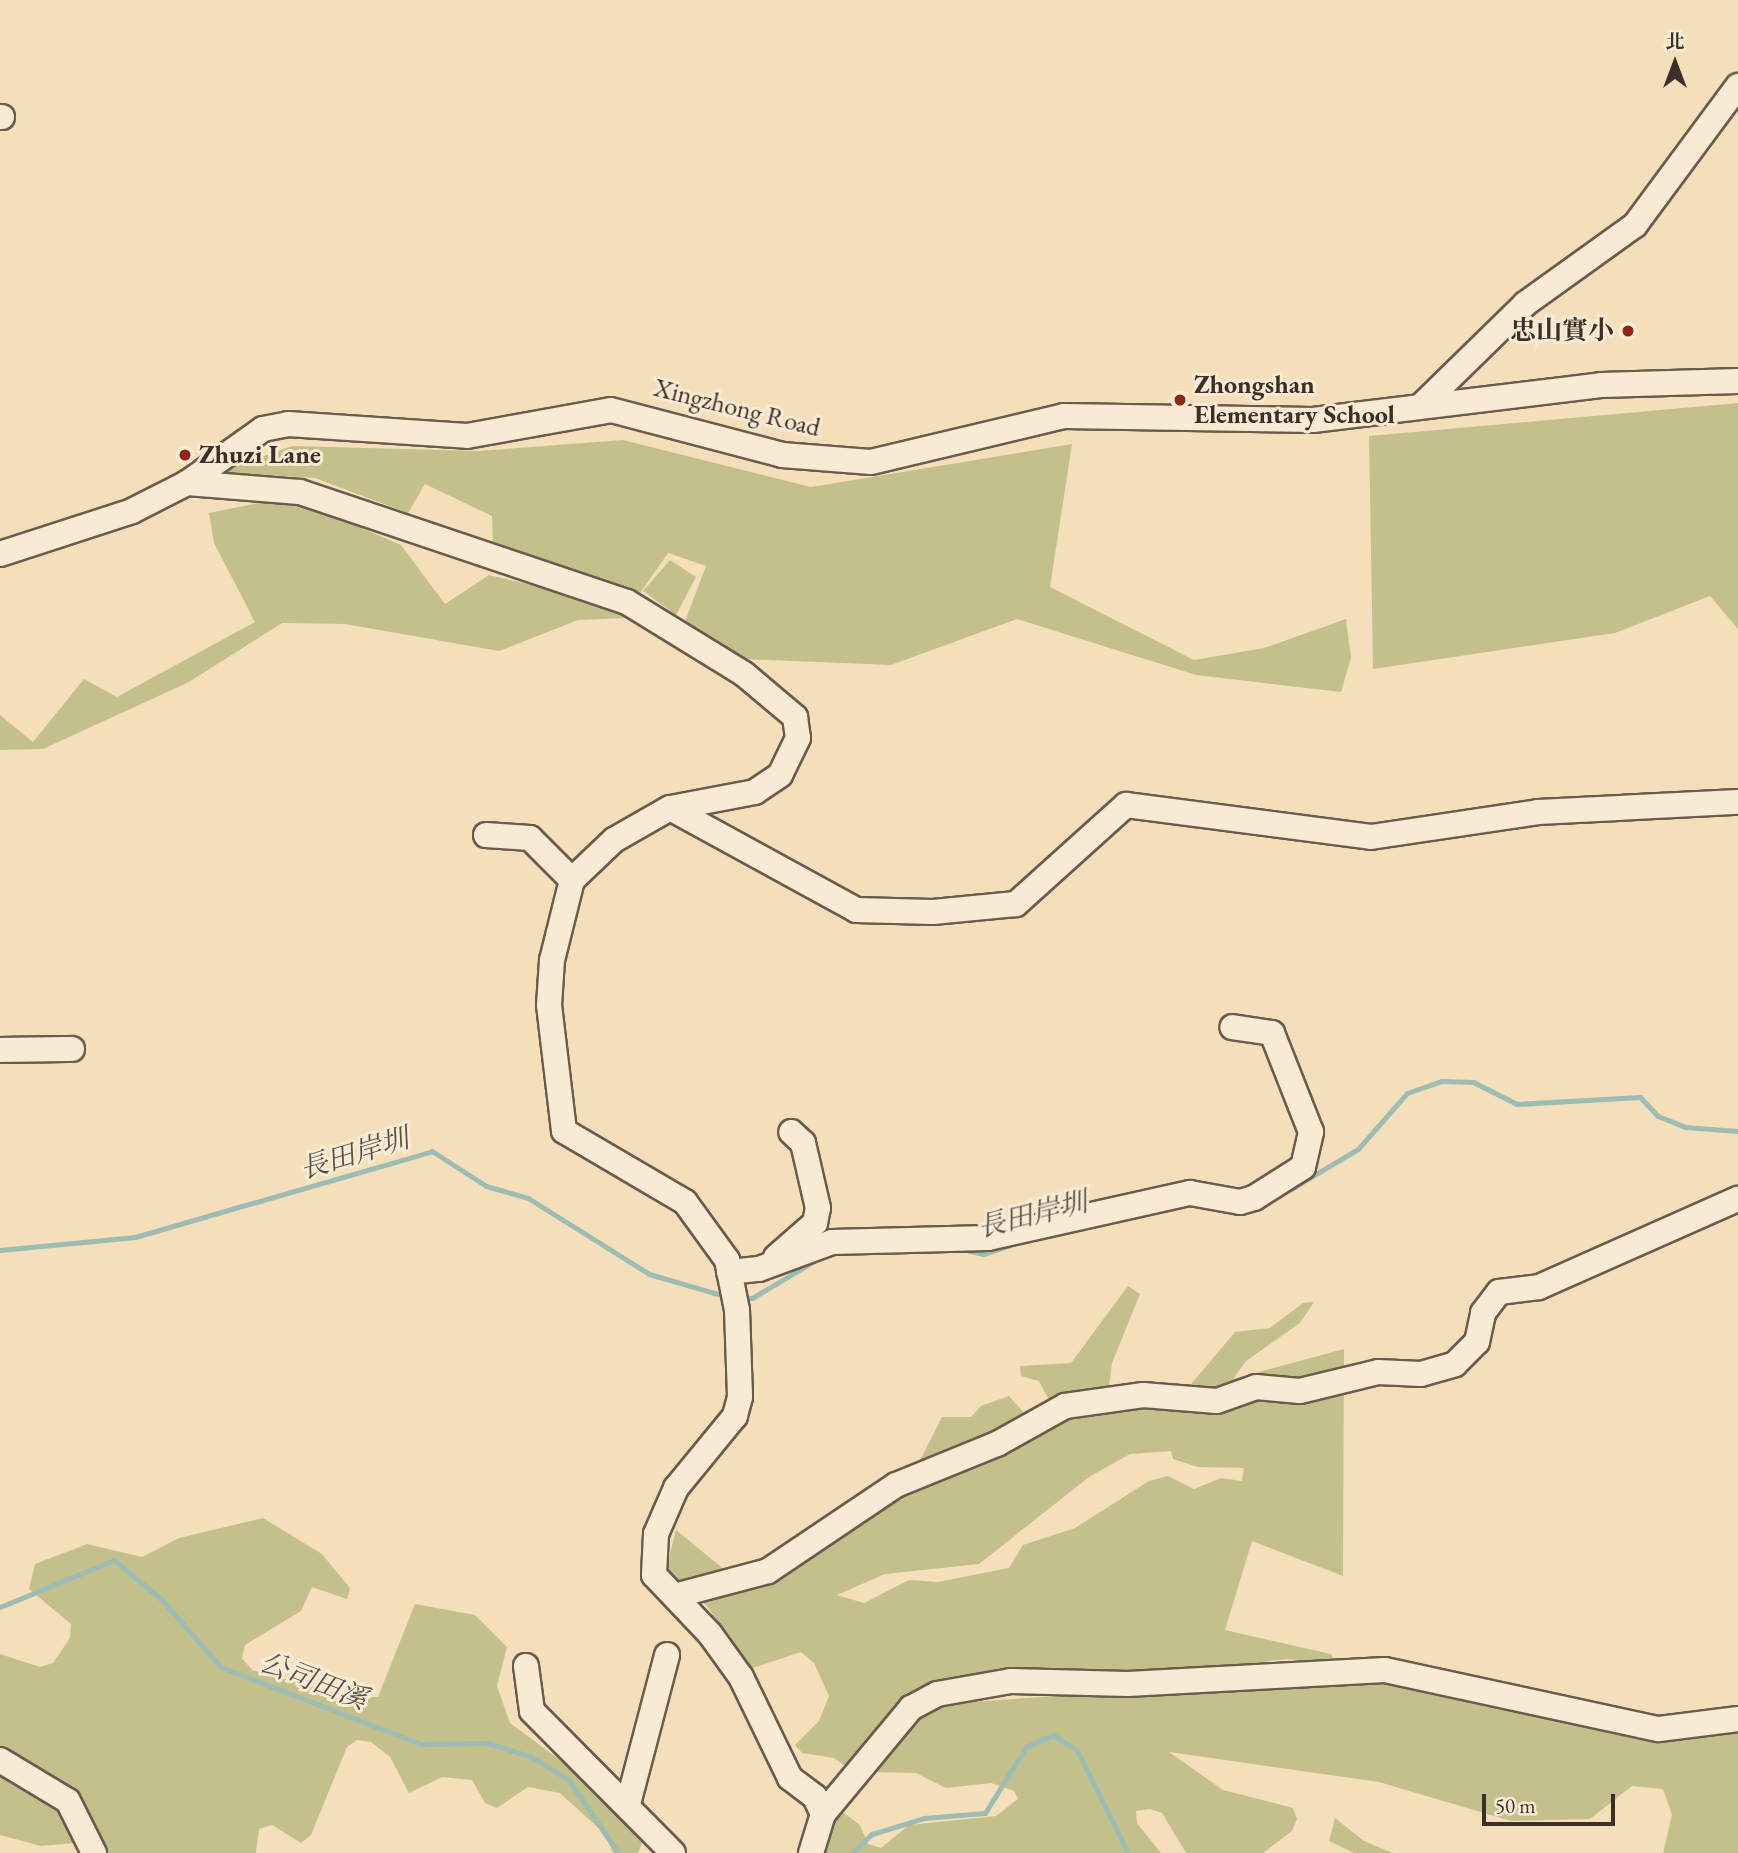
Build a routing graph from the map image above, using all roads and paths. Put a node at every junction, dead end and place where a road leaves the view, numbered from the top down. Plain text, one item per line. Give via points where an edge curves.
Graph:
1 (1738, 86) edge
2 (1738, 381) edge
3 (1421, 406) junction
4 (187, 483) junction
5 (0, 554) edge
6 (1738, 802) edge
7 (670, 808) junction
8 (486, 835) dead end
9 (572, 880) junction
10 (1232, 1027) dead end
11 (0, 1049) edge
12 (72, 1049) dead end
13 (791, 1132) dead end
14 (1738, 1199) edge
15 (759, 1269) junction
16 (730, 1277) junction
17 (678, 1595) junction
18 (667, 1655) dead end
19 (526, 1666) dead end
20 (1738, 1719) edge
21 (0, 1760) edge
22 (628, 1804) junction
23 (823, 1814) junction
24 (94, 1853) edge
25 (673, 1853) edge
26 (811, 1853) edge

1 - 3 street via 1635,225 1525,303
2 - 3 street, Xingzhong Road via 1601,385
3 - 4 street, Xingzhong Road via 1313,420 1042,418 871,462 782,455 611,411 467,436 288,424 244,440
4 - 5 street, Xingzhong Road via 132,511
4 - 7 street via 300,492 626,602 781,699 795,717 798,738 780,775 755,792
6 - 7 street via 1538,812 1371,837 1126,805 1016,904 933,912 856,910
7 - 9 street via 614,840
8 - 9 street via 530,838
9 - 16 street via 549,984 564,1131 685,1202 707,1225
10 - 15 street via 1272,1034 1311,1132 1303,1167 1254,1198 1240,1202 1190,1193 988,1238 832,1242
11 - 12 street
13 - 15 street via 803,1143 814,1184 815,1223
14 - 17 street via 1539,1287 1499,1292 1483,1313 1476,1342 1454,1364 1421,1374 1378,1372 1300,1391 1255,1387 1217,1401 1143,1395 1065,1406 997,1444 896,1485 768,1571
15 - 16 street
16 - 17 street via 737,1310 735,1416 676,1488 656,1534 654,1575
17 - 23 street via 741,1678 790,1778 815,1797
18 - 22 street
19 - 22 street via 532,1711
20 - 23 street via 1659,1729 1385,1670 1128,1684 1011,1681 937,1694 911,1708
21 - 24 street via 68,1801
22 - 25 street
23 - 26 street

